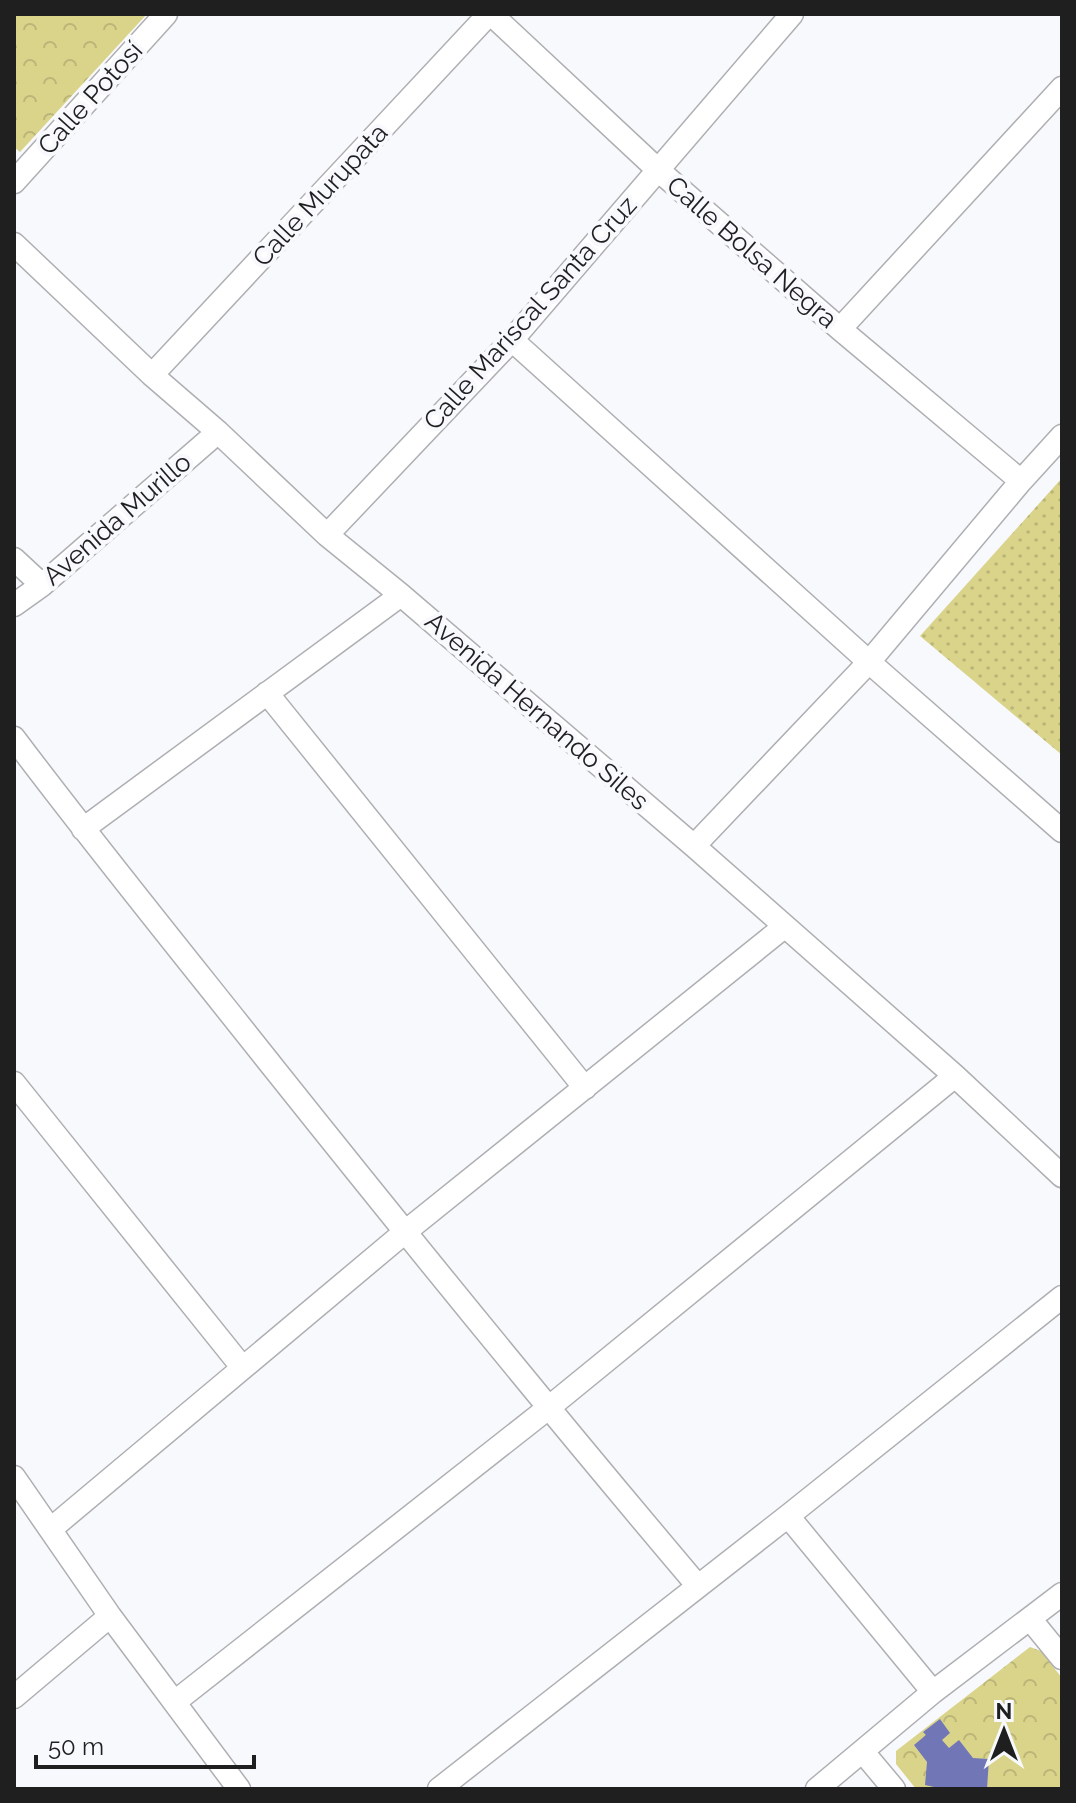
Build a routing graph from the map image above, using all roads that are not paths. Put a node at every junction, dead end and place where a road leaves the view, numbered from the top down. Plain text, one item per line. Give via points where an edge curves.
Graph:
1 (166, 14) edge
2 (490, 14) edge
3 (792, 14) edge
4 (1062, 88) edge
5 (657, 169) junction
6 (14, 182) edge
7 (14, 244) edge
8 (840, 329) junction
9 (512, 340) junction
10 (152, 375) junction
11 (218, 432) junction
12 (1062, 436) edge
13 (1021, 481) junction
14 (327, 535) junction
15 (14, 559) edge
16 (42, 585) junction
17 (401, 595) junction
18 (14, 605) edge
19 (869, 662) junction
20 (267, 693) junction
21 (14, 738) edge
22 (83, 829) junction
23 (1062, 831) edge
24 (694, 846) junction
25 (784, 927) junction
26 (955, 1076) junction
27 (14, 1083) edge
28 (585, 1088) junction
29 (1062, 1176) edge
30 (405, 1232) junction
31 (1062, 1297) edge
32 (242, 1367) junction
33 (547, 1409) junction
34 (14, 1477) edge
35 (788, 1516) junction
36 (52, 1528) junction
37 (697, 1585) junction
38 (1062, 1594) edge
39 (110, 1616) junction
40 (1031, 1620) junction
41 (1062, 1658) edge
42 (933, 1692) junction
43 (14, 1697) edge
44 (176, 1701) junction
45 (863, 1752) junction
46 (237, 1788) edge
47 (439, 1789) edge
48 (817, 1789) edge
49 (894, 1789) edge

1 - 6 street, Calle Potosí
2 - 5 street, Calle Bolsa Negra
2 - 10 street, Calle Murupata
3 - 5 street, Calle Mariscal Santa Cruz
4 - 8 street
5 - 8 street, Calle Bolsa Negra
5 - 9 street, Calle Mariscal Santa Cruz
7 - 10 street, Avenida Hernando Siles
8 - 13 street, Calle Bolsa Negra
9 - 14 street, Calle Mariscal Santa Cruz
9 - 19 street
10 - 11 street, Avenida Hernando Siles
11 - 14 street, Avenida Hernando Siles
11 - 16 street, Avenida Murillo
12 - 13 street
13 - 19 street
14 - 17 street, Avenida Hernando Siles
15 - 16 street
16 - 18 street, Avenida Murillo
17 - 20 street
17 - 24 street, Avenida Hernando Siles
19 - 23 street
19 - 24 street
20 - 22 street
20 - 28 street
21 - 22 street
22 - 30 street
24 - 25 street, Avenida Hernando Siles
25 - 26 street, Avenida Hernando Siles
25 - 28 street
26 - 29 street, Avenida Hernando Siles
26 - 33 street
27 - 32 street
28 - 30 street
30 - 32 street
30 - 33 street
31 - 35 street
32 - 36 street
33 - 37 street
33 - 44 street
34 - 36 street
35 - 37 street
35 - 42 street
36 - 39 street
37 - 47 street
38 - 40 street
39 - 43 street
39 - 44 street
40 - 41 street
40 - 42 street
42 - 45 street
44 - 46 street
45 - 48 street
45 - 49 street

